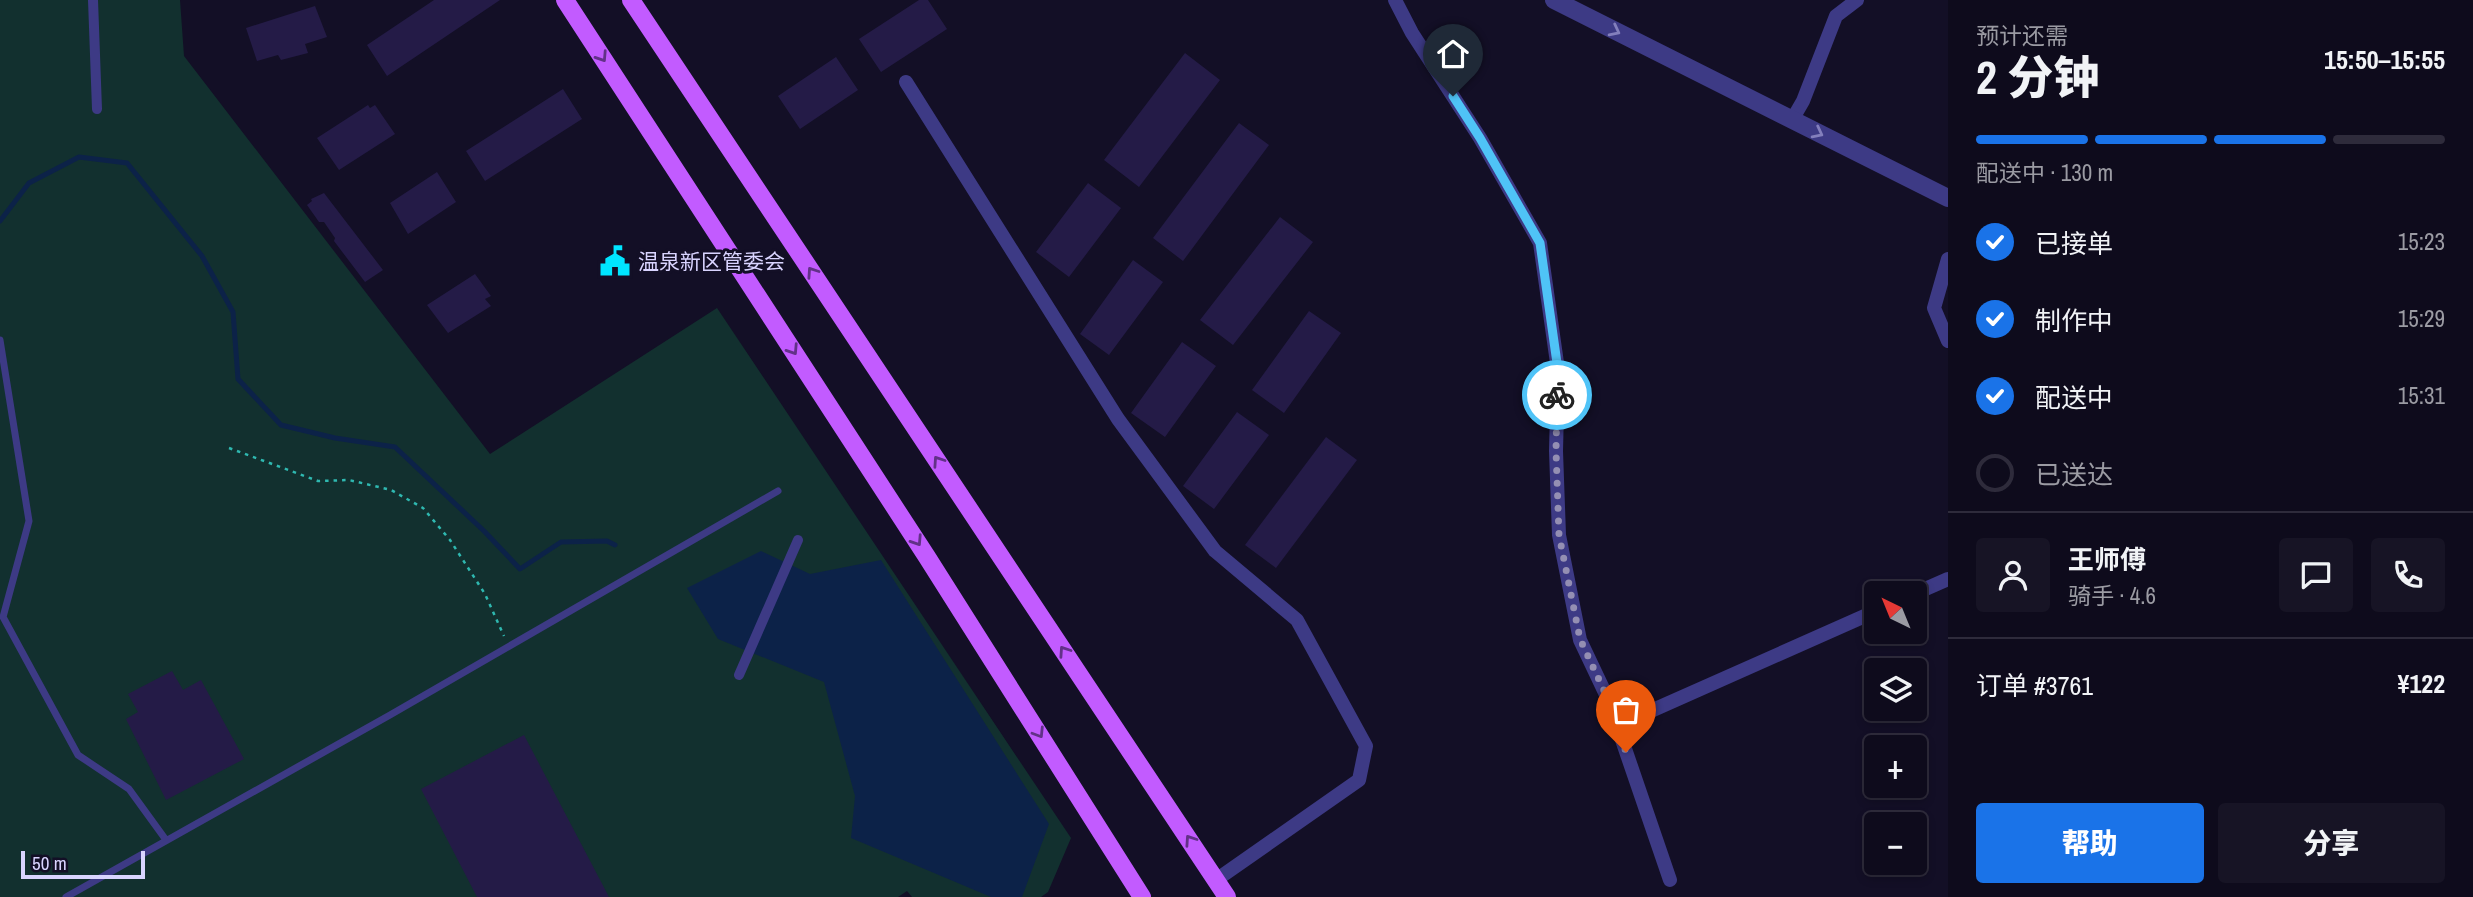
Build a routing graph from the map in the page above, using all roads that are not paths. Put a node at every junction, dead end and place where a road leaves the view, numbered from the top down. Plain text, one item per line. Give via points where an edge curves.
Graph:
1 (93, 0) edge
2 (565, 0) edge
3 (631, 0) edge
4 (1395, 0) edge
5 (1554, 0) edge
6 (1857, 0) edge
7 (906, 82) dead end
8 (97, 109) dead end
9 (1792, 120) junction
10 (1948, 198) edge
11 (1948, 259) edge
12 (0, 340) edge
13 (1948, 341) edge
14 (778, 491) dead end
15 (798, 540) dead end
16 (1948, 579) edge
17 (1927, 588) edge
18 (1864, 616) edge
19 (739, 675) dead end
20 (1617, 726) junction
21 (166, 840) junction
22 (1216, 880) junction
23 (1670, 880) dead end
24 (66, 897) edge
25 (1142, 897) edge
26 (1227, 897) edge

1 - 8 street
2 -> 25 main road via 928,557
22 -> 3 main road
4 - 20 street via 1540,243 1558,370 1559,535 1580,639
5 -> 9 street
6 - 9 street via 1836,16
7 - 22 street via 1118,419 1214,551 1297,620 1366,746 1359,780
9 -> 10 street
11 - 13 street via 1934,308
12 - 21 lane via 29,521 3,617 78,755 129,789
14 - 21 lane
15 - 19 street
16 - 17 street
18 - 20 street
20 - 23 street
21 - 24 lane
22 - 26 main road

